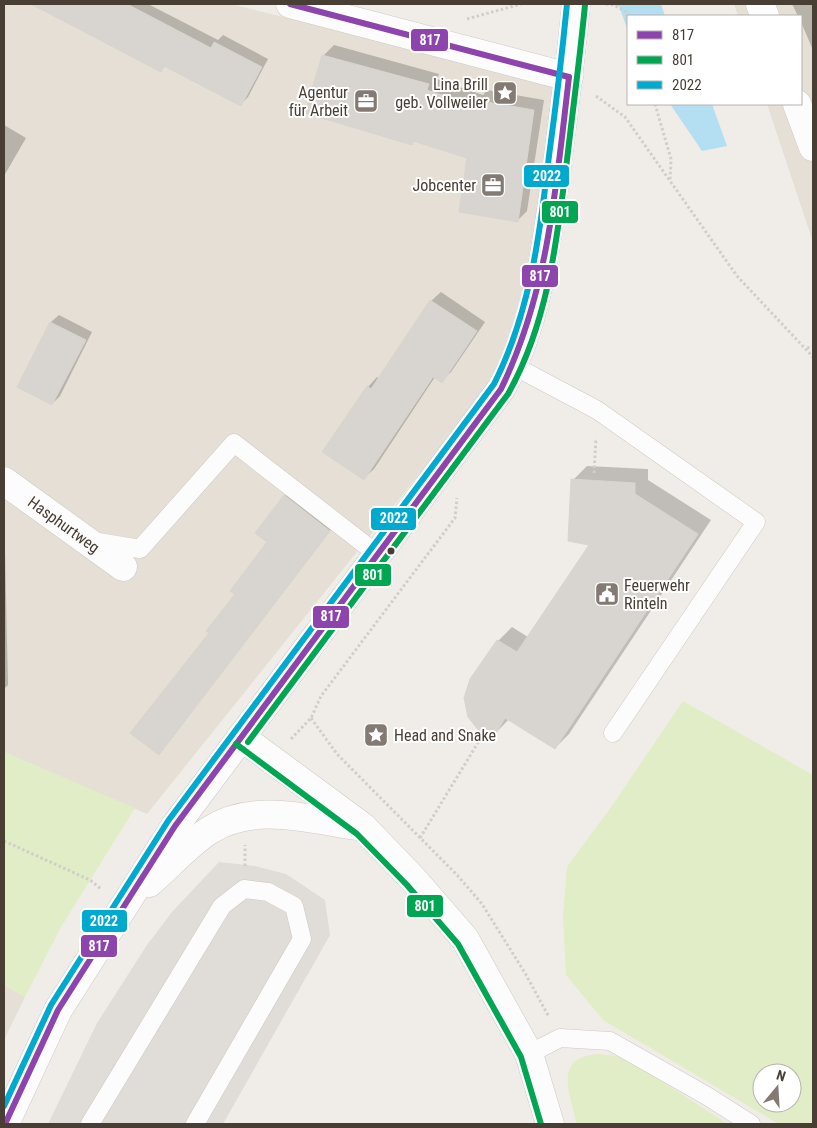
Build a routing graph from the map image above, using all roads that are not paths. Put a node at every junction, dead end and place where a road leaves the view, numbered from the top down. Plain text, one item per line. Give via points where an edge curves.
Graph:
1 (290, 4) edge
2 (576, 4) edge
3 (569, 77) junction
4 (797, 105) edge
5 (813, 147) edge
6 (514, 366) junction
7 (4, 482) edge
8 (85, 540) junction
9 (377, 554) junction
10 (123, 567) dead end
11 (613, 733) dead end
12 (242, 737) junction
13 (363, 827) junction
14 (123, 906) junction
15 (529, 1054) junction
16 (5, 1124) edge
17 (90, 1124) edge
18 (195, 1124) edge
19 (550, 1124) edge
20 (751, 1124) edge

1 - 3 street
2 - 3 street
3 - 6 street via 547,240 536,294
4 - 5 street
6 - 9 street
6 - 11 lane via 597,410 756,522
7 - 8 street, Hasphurtweg
8 - 9 lane via 140,549 234,443
8 - 10 street, Hasphurtweg
9 - 12 street
12 - 13 street
12 - 14 street via 175,826
13 - 14 street via 274,813 246,816 210,830
13 - 15 street via 465,939
14 - 16 street via 58,1010
15 - 19 street
15 - 20 lane via 560,1038 610,1041
17 - 18 lane via 222,906 244,890 268,892 294,906 302,938

